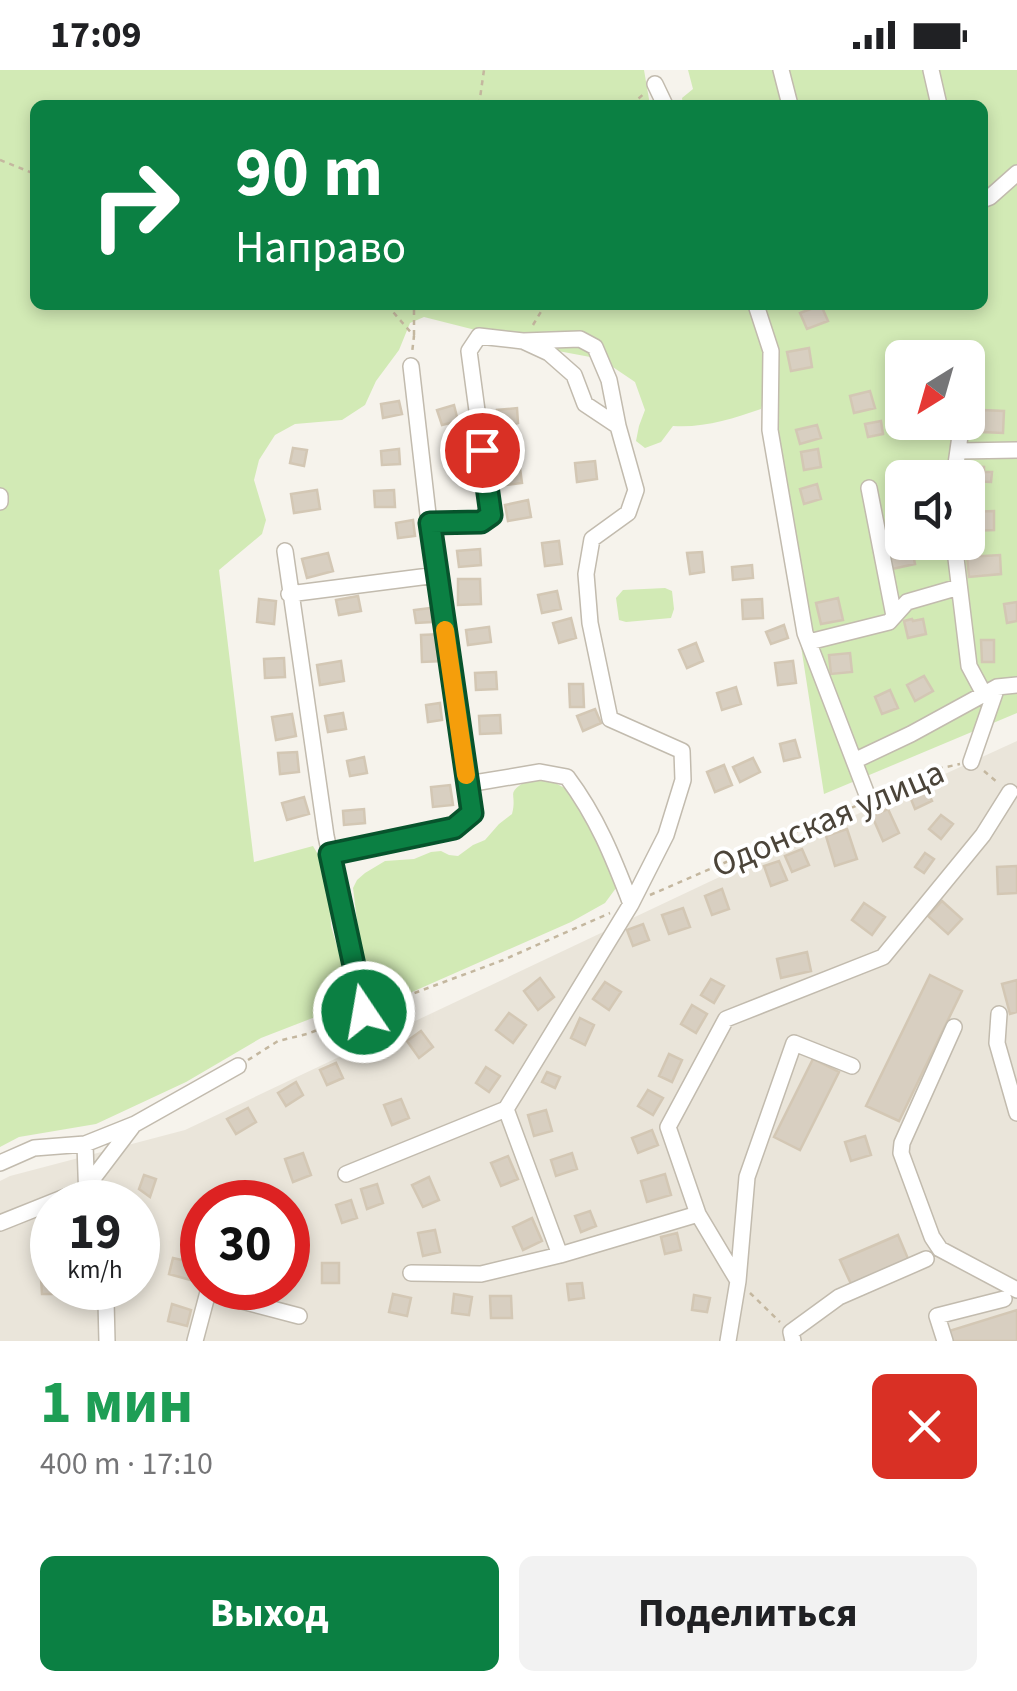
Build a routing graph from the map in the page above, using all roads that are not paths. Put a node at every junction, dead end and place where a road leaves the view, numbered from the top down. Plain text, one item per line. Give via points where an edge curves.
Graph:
1 (781, 70) edge
2 (931, 70) edge
3 (655, 84) road end
4 (663, 100) edge
5 (789, 100) edge
6 (939, 100) edge
7 (1017, 173) edge
8 (988, 198) edge
9 (758, 310) edge
10 (523, 341) junction
11 (410, 366) road end
12 (618, 426) junction
13 (960, 440) edge
14 (1017, 450) edge
15 (959, 451) junction
16 (957, 460) edge
17 (868, 488) dead end
18 (430, 523) junction
19 (284, 551) dead end
20 (956, 560) edge
21 (437, 575) junction
22 (959, 588) junction
23 (290, 594) junction
24 (894, 616) junction
25 (809, 642) junction
26 (1017, 684) edge
27 (991, 690) junction
28 (854, 761) junction
29 (971, 762) road end
30 (468, 784) junction
31 (1010, 792) road end
32 (869, 800) road end
33 (330, 854) junction
34 (631, 904) junction
35 (364, 1012) road end
36 (999, 1014) dead end
37 (954, 1027) dead end
38 (238, 1066) road end
39 (852, 1066) dead end
40 (506, 1109) junction
41 (1017, 1114) edge
42 (135, 1124) junction
43 (85, 1144) junction
44 (0, 1162) edge
45 (346, 1174) dead end
46 (86, 1180) edge
47 (97, 1180) edge
48 (30, 1214) edge
49 (698, 1214) junction
50 (0, 1224) edge
51 (560, 1255) junction
52 (926, 1259) dead end
53 (411, 1273) dead end
54 (738, 1281) junction
55 (1011, 1295) edge
56 (106, 1310) edge
57 (299, 1316) dead end
58 (792, 1337) edge
59 (107, 1341) edge
60 (195, 1341) edge
61 (728, 1341) edge
62 (945, 1341) edge

1 - 5 street
2 - 6 street
3 - 4 street
7 - 8 street
9 - 25 street via 771,351 770,430
10 - 12 street via 574,375 586,404
10 - 12 street via 580,339 595,347
10 - 18 street via 478,336 469,350 491,515 481,522
11 - 18 street
12 - 34 street via 636,490 628,513 592,539 586,574 590,623 610,719 682,751 683,780 666,835
13 - 15 street
14 - 15 street
15 - 16 street
17 - 24 street
18 - 21 street
19 - 23 street
20 - 22 street
21 - 23 street
21 - 30 street
22 - 24 street via 907,602
22 - 27 street via 969,666
23 - 33 street
24 - 25 street
25 - 28 street
26 - 27 street
27 - 28 street
27 - 29 street
28 - 32 street
30 - 33 street via 472,813 454,828
30 - 34 street via 540,772 567,777 589,805
31 - 49 street via 884,957 726,1019 668,1126
33 - 35 street
34 - 40 street
36 - 41 street via 998,1042
37 - 55 street via 901,1153 940,1249
38 - 42 street
39 - 54 street via 794,1043 747,1176
40 - 45 street
40 - 51 street
42 - 43 street
42 - 47 street
43 - 44 street via 34,1148
43 - 46 street
48 - 50 street
49 - 51 street
49 - 54 street
51 - 53 street via 480,1274
52 - 58 street via 838,1298
54 - 61 street
55 - 62 street via 937,1316
56 - 59 street
57 - 60 street via 208,1292

